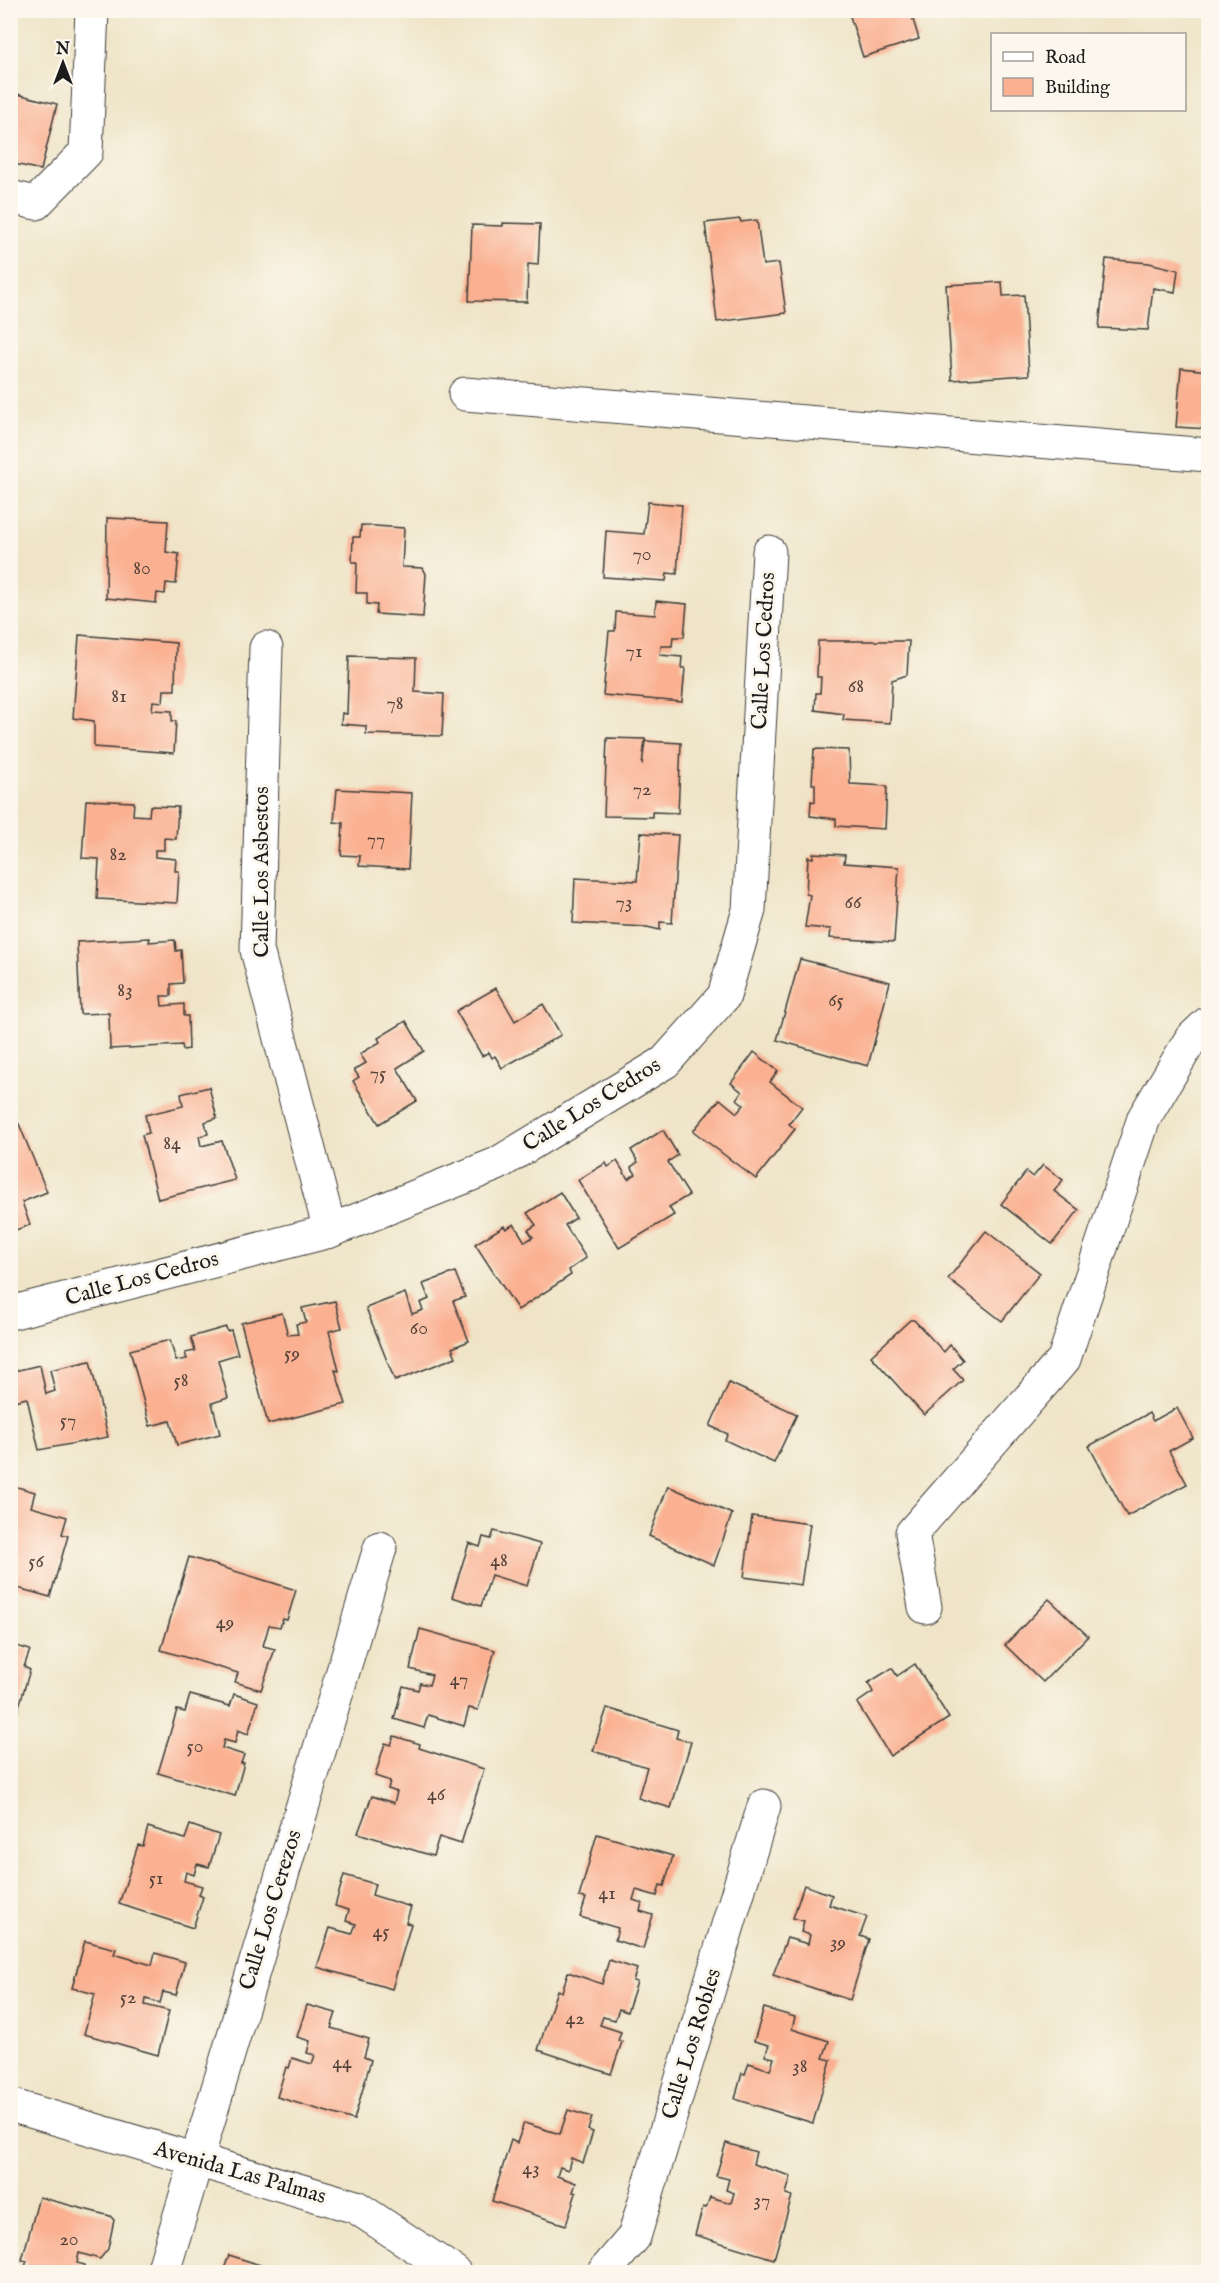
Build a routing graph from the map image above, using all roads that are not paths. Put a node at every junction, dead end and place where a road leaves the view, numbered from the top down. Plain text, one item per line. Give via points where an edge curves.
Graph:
1 (92, 10) edge
2 (10, 197) edge
3 (465, 394) dead end
4 (1209, 455) edge
5 (769, 552) dead end
6 (266, 648) dead end
7 (1209, 1023) edge
8 (330, 1231) junction
9 (10, 1313) edge
10 (380, 1548) dead end
11 (925, 1607) dead end
12 (764, 1806) dead end
13 (10, 2105) edge
14 (196, 2160) junction
15 (163, 2272) edge
16 (454, 2272) edge
17 (603, 2272) edge

1 - 2 street via 86,152 36,203
3 - 4 street
5 - 8 street, Calle Los Cedros via 749,910 724,996 665,1062 497,1164
6 - 8 street, Calle Los Asbestos via 257,950
7 - 11 street via 1191,1039 1144,1118 1064,1359 912,1533
8 - 9 street, Calle Los Cedros
10 - 14 street, Calle Los Cerezos
12 - 17 street, Calle Los Robles via 634,2237
13 - 14 street, Avenida Las Palmas
14 - 15 street, Calle Los Cerezos
14 - 16 street, Avenida Las Palmas via 356,2207

